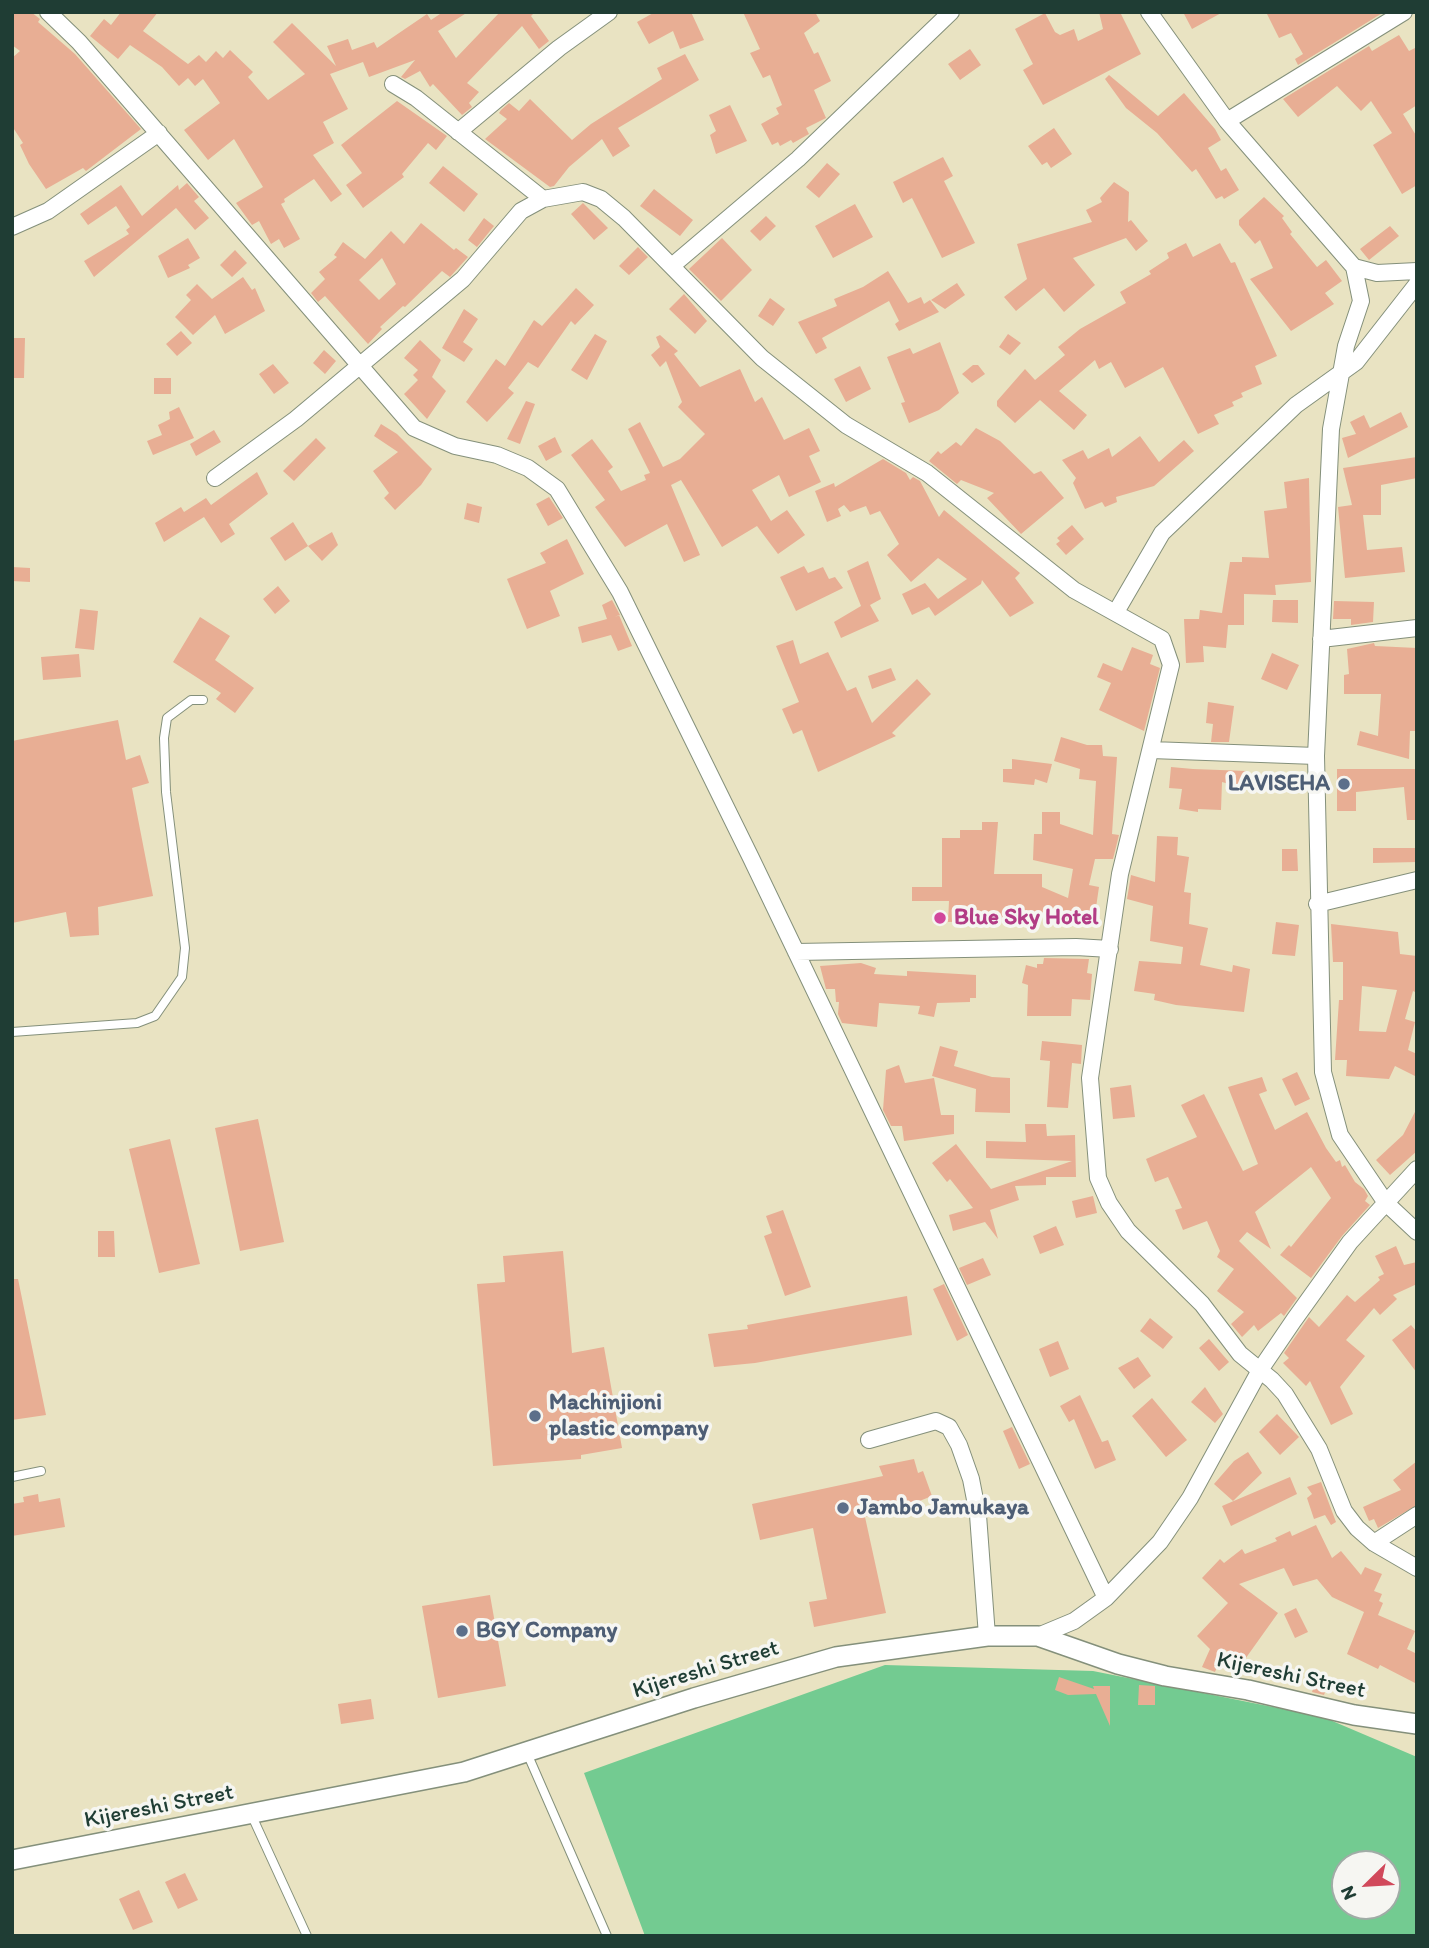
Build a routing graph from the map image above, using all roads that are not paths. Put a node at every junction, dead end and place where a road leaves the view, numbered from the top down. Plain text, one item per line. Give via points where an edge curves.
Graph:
1 (48, 12) edge
2 (609, 12) edge
3 (951, 12) edge
4 (1149, 12) edge
5 (1404, 12) edge
6 (393, 84) dead end
7 (1227, 121) junction
8 (458, 132) junction
9 (159, 133) junction
10 (543, 200) junction
11 (12, 227) edge
12 (673, 265) junction
13 (1354, 267) junction
14 (1417, 271) edge
15 (1417, 284) edge
16 (362, 366) junction
17 (1342, 371) junction
18 (215, 478) dead end
19 (1116, 612) junction
20 (1417, 628) edge
21 (1321, 639) junction
22 (203, 700) dead end
23 (1151, 750) junction
24 (1316, 756) junction
25 (1417, 880) edge
26 (1317, 904) junction
27 (1110, 949) junction
28 (796, 952) junction
29 (12, 1032) edge
30 (1417, 1169) edge
31 (1386, 1203) junction
32 (1417, 1232) edge
33 (1260, 1370) junction
34 (869, 1440) dead end
35 (41, 1471) dead end
36 (12, 1477) edge
37 (1417, 1515) edge
38 (1374, 1543) junction
39 (1417, 1568) edge
40 (1106, 1598) junction
41 (987, 1636) junction
42 (1038, 1636) junction
43 (1417, 1724) edge
44 (527, 1754) junction
45 (251, 1814) junction
46 (12, 1860) edge
47 (307, 1936) edge
48 (607, 1936) edge

1 - 9 street
2 - 8 street
3 - 12 street via 798,159
4 - 7 street
5 - 7 street
6 - 8 street
7 - 13 street
8 - 10 street
9 - 11 street via 48,211
9 - 16 street
10 - 12 street via 583,192 601,199
10 - 16 street via 522,211 463,279
12 - 19 street via 762,358 846,425 927,473 1074,590
13 - 14 street via 1377,273
13 - 17 street via 1362,302
15 - 17 street via 1356,362
16 - 18 street
16 - 28 street via 414,428 528,468 557,489 620,592
17 - 19 street via 1296,405 1162,533
17 - 21 street via 1331,429
19 - 23 street via 1162,639 1171,665
20 - 21 street
21 - 24 street
22 - 29 lane via 191,700 167,718 164,738 185,948 183,977 155,1016 137,1023
23 - 24 street
23 - 27 street via 1120,874
24 - 26 street
25 - 26 street
26 - 31 street via 1323,1072 1340,1135
27 - 28 street
27 - 33 street via 1090,1078 1098,1178 1128,1231
28 - 40 street
30 - 31 street
31 - 32 street
31 - 33 street via 1350,1242
33 - 38 street via 1303,1420 1344,1511
33 - 40 street via 1211,1462 1160,1542
34 - 41 street via 936,1421 949,1427 959,1445 978,1515
35 - 36 lane
37 - 38 street
38 - 39 street
40 - 42 street via 1074,1621
41 - 42 street, Kijereshi Street
41 - 44 street, Kijereshi Street via 836,1657
42 - 43 street, Kijereshi Street via 1165,1676
44 - 45 street, Kijereshi Street via 464,1772
44 - 48 lane
45 - 46 street, Kijereshi Street
45 - 47 lane

